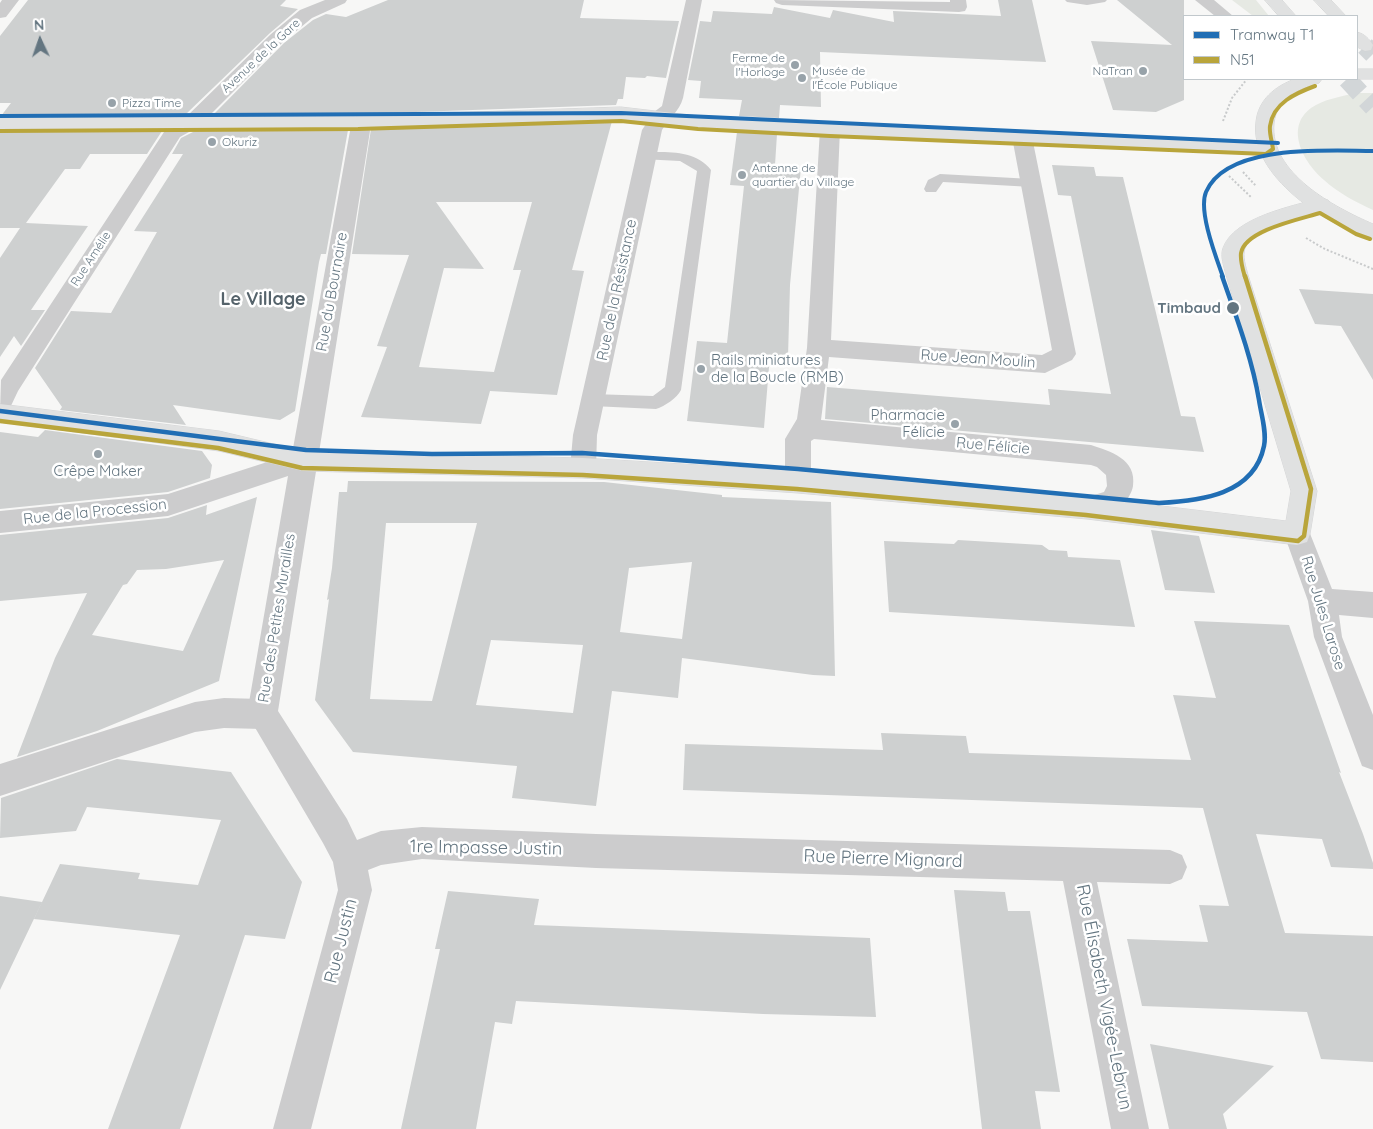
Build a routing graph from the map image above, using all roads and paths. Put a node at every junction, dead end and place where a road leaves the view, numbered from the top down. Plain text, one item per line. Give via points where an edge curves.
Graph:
1 (11, 0) edge
2 (339, 0) edge
3 (694, 0) edge
4 (782, 0) edge
5 (958, 0) edge
6 (1070, 0) edge
7 (1101, 0) edge
8 (1203, 0) edge
9 (1272, 0) edge
10 (1322, 0) edge
11 (0, 14) edge
12 (1224, 15) edge
13 (1287, 15) edge
14 (1337, 15) edge
15 (1358, 74) edge
16 (1373, 74) edge
17 (1306, 80) edge
18 (661, 116) junction
19 (358, 122) junction
20 (191, 123) junction
21 (0, 124) edge
22 (830, 129) junction
23 (1022, 138) junction
24 (1266, 147) junction
25 (646, 156) junction
26 (1229, 176) dead end
27 (1032, 183) junction
28 (931, 189) dead end
29 (1254, 200) dead end
30 (1322, 205) junction
31 (1373, 232) edge
32 (1305, 238) dead end
33 (1373, 269) edge
34 (819, 348) junction
35 (592, 400) junction
36 (0, 404) edge
37 (0, 413) edge
38 (805, 430) junction
39 (304, 461) junction
40 (583, 468) junction
41 (798, 482) junction
42 (1087, 508) junction
43 (0, 522) edge
44 (1297, 534) junction
45 (1322, 601) junction
46 (1373, 605) edge
47 (262, 714) junction
48 (1373, 755) edge
49 (0, 780) edge
50 (596, 850) joint
51 (349, 860) junction
52 (1077, 865) junction
53 (1170, 867) dead end
54 (292, 1129) edge
55 (1130, 1129) edge

1 - 11 street
2 - 20 street, Avenue de la Gare via 306,14 277,38
3 - 18 street, Rue de la Résistance via 674,98 671,108
4 - 5 street via 959,7
6 - 7 lane
8 - 12 street
9 - 13 main road
10 - 14 main road
15 - 16 main road
17 - 24 main road via 1279,94 1267,108 1263,122
18 - 19 main road via 621,113 516,115
18 - 22 main road via 698,122
18 - 25 street, Rue de la Résistance via 652,130
19 - 20 main road
19 - 39 street, Rue du Bournaire via 360,131
20 - 21 main road
20 - 36 street, Rue Amélie via 173,133 163,147
22 - 23 main road
22 - 34 street
23 - 24 main road
23 - 27 street, Rue Jean Moulin
24 - 30 main road via 1291,182
25 - 35 street, Rue de la Résistance
25 - 35 lane via 694,160 704,170 673,390 656,403
26 - 29 path
27 - 28 lane via 940,178
27 - 34 street, Rue Jean Moulin via 1064,354 1045,364
30 - 31 main road
30 - 44 main road, Rue Jules Larose via 1256,228 1240,238 1233,253 1304,491
32 - 33 path via 1325,250
34 - 38 street
35 - 40 street, Rue de la Résistance via 584,435
37 - 39 main road, Rue Félicie via 218,441
38 - 41 street via 798,439
38 - 42 street, Rue Félicie via 1081,454 1106,460 1119,471 1120,486 1112,500
39 - 40 main road, Rue Félicie
39 - 43 street, Rue de la Procession via 168,505
39 - 47 street, Rue des Petites Murailles
40 - 41 main road, Rue Félicie
41 - 42 main road, Rue Félicie
42 - 44 main road, Rue Félicie
44 - 45 street, Rue Jules Larose
45 - 46 street
45 - 48 street, Rue Jules Larose via 1328,637
47 - 49 street, Rue des Petites Murailles via 224,712 195,717
47 - 51 street, Rue Justin via 336,831
50 - 51 street, 1re Impasse Justin via 422,843 381,848
50 - 52 street, Rue Pierre Mignard
51 - 54 street, Rue Justin via 354,890
52 - 53 street, Rue Pierre Mignard
52 - 55 street, Rue Élisabeth Vigée-Lebrun

